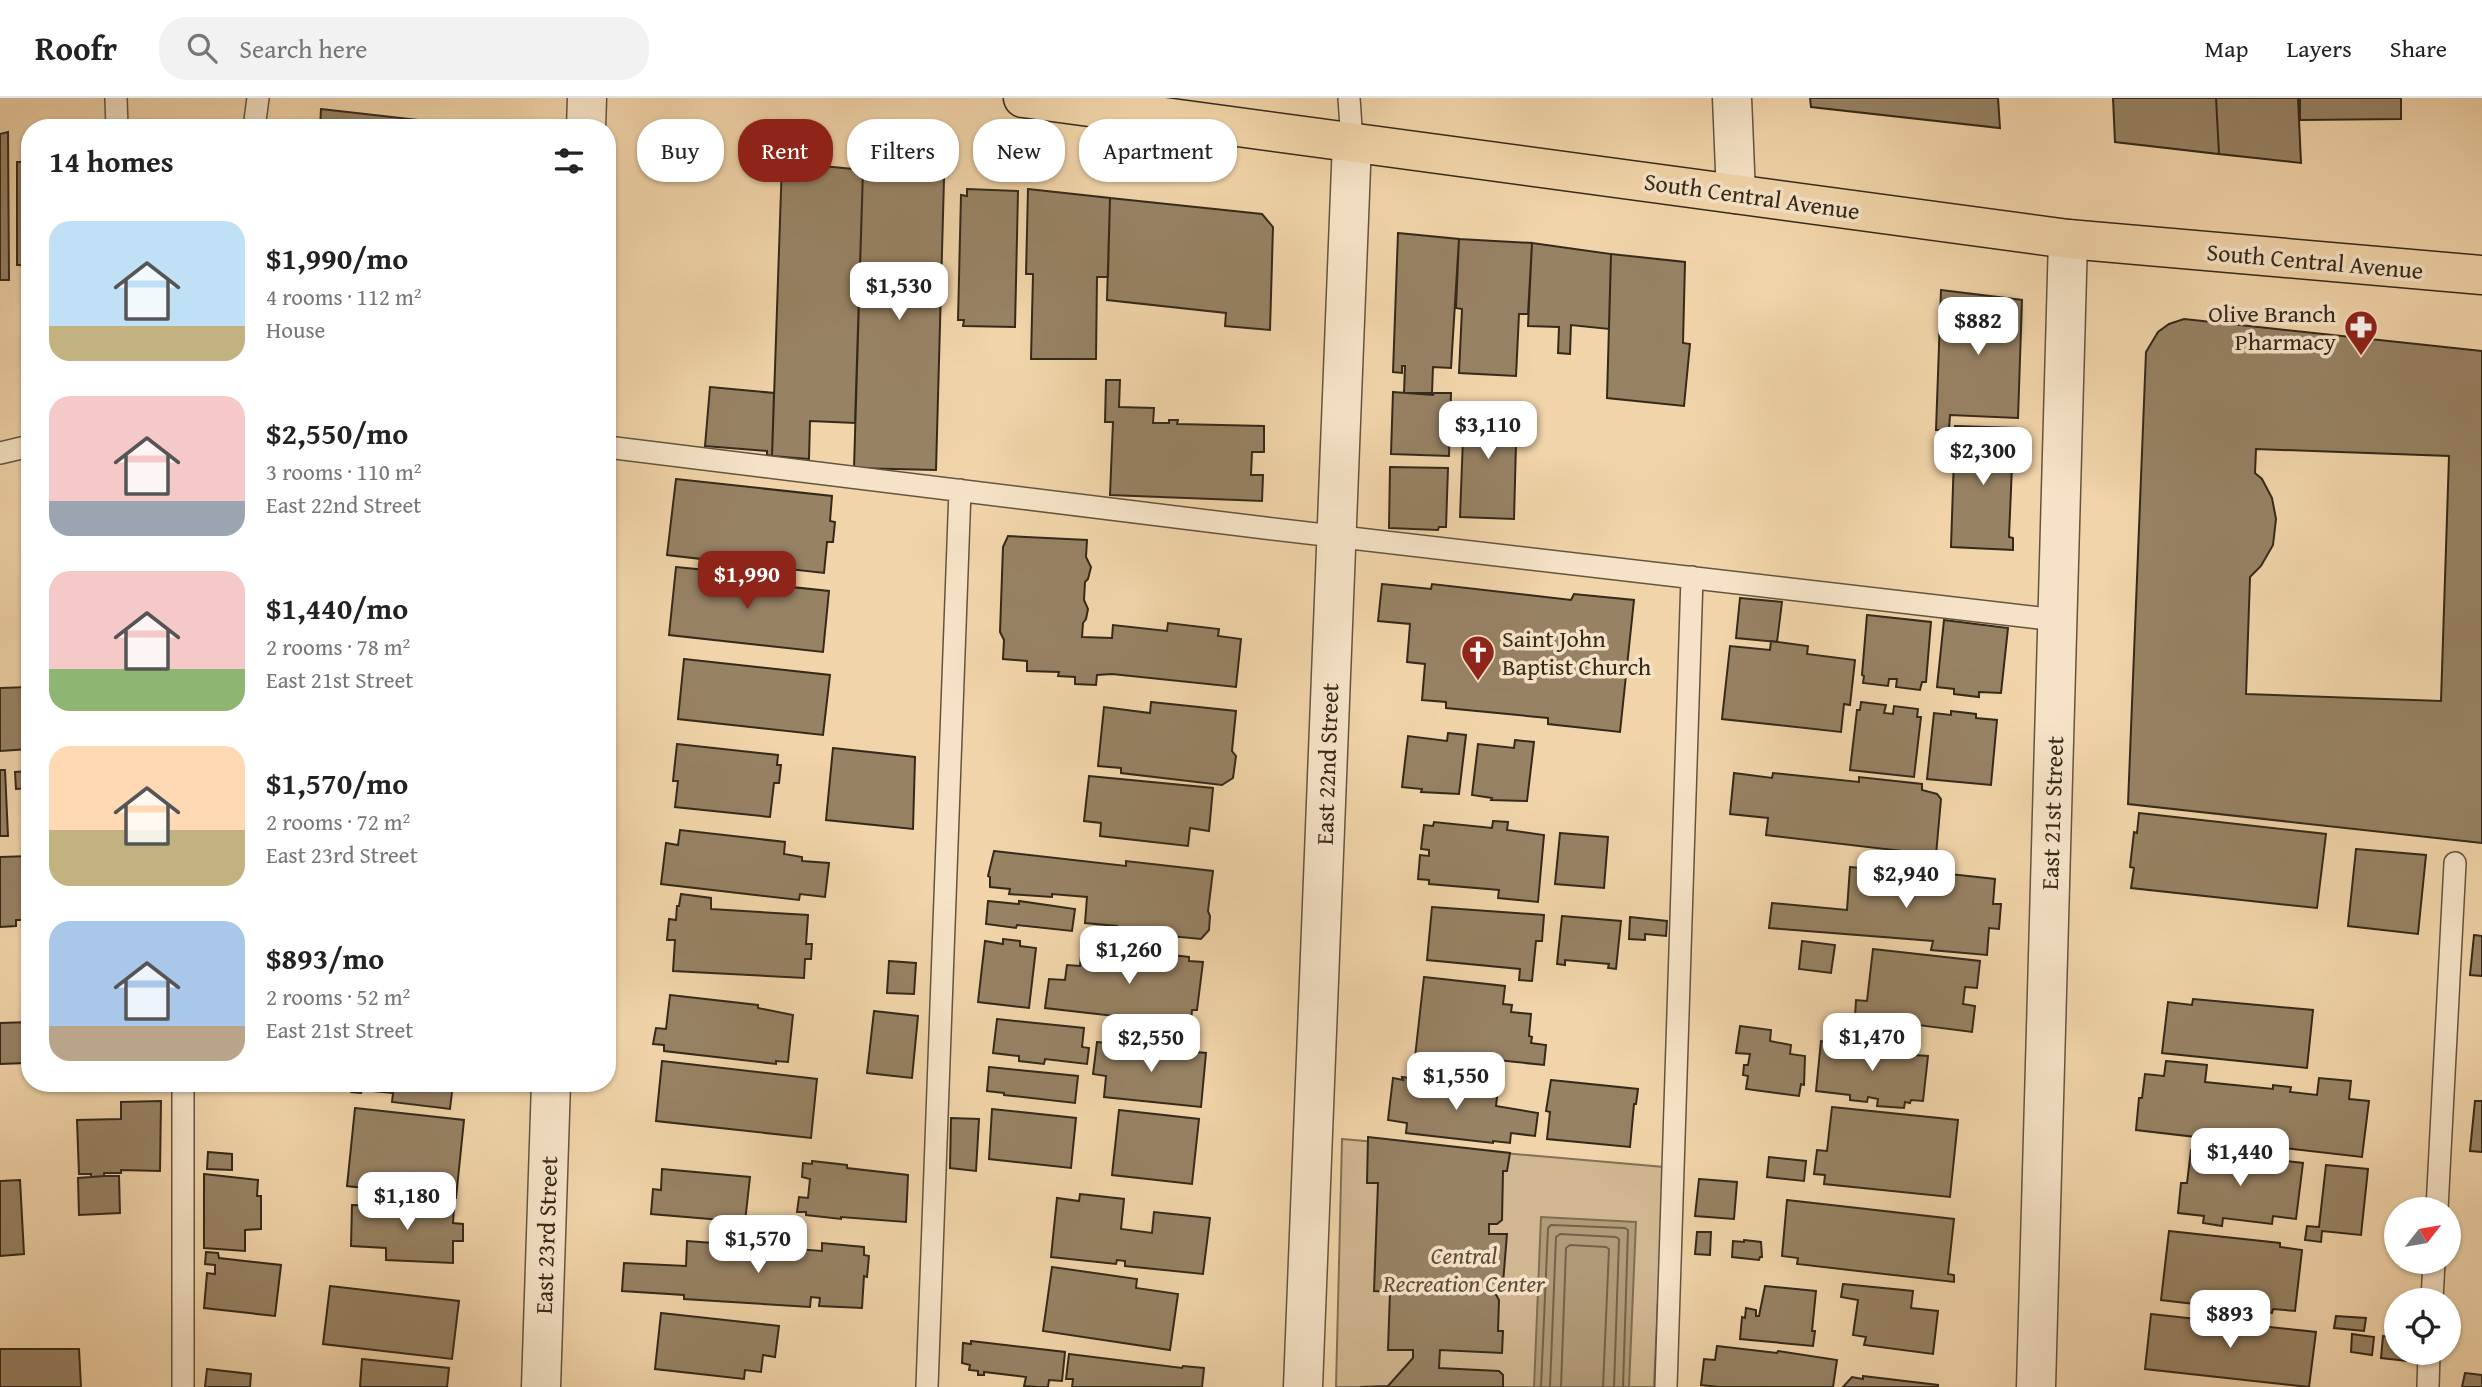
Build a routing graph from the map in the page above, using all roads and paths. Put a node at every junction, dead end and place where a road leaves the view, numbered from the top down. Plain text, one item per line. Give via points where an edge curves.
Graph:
1 (116, 98) edge
2 (258, 98) edge
3 (587, 98) edge
4 (1023, 98) edge
5 (1349, 98) edge
6 (1732, 98) edge
7 (117, 119) edge
8 (255, 119) edge
9 (586, 119) edge
10 (1352, 142) junction
11 (1736, 194) junction
12 (2068, 240) junction
13 (2482, 275) edge
14 (21, 448) edge
15 (616, 448) edge
16 (0, 453) edge
17 (960, 490) junction
18 (1336, 536) junction
19 (1692, 577) junction
20 (2057, 620) junction
21 (2455, 863) dead end
22 (183, 1092) edge
23 (551, 1092) edge
24 (2438, 1197) edge
25 (2429, 1365) edge
26 (183, 1387) edge
27 (541, 1387) edge
28 (927, 1387) edge
29 (1303, 1387) edge
30 (1666, 1387) edge
31 (2036, 1387) edge
32 (2428, 1387) edge

1 - 7 lane
2 - 8 lane
3 - 9 street
4 - 10 main road, South Central Avenue
5 - 10 lane
6 - 11 street
10 - 11 main road, South Central Avenue
10 - 18 street, East 22nd Street
11 - 12 main road, South Central Avenue
12 - 13 main road, South Central Avenue
12 - 20 street, East 21st Street
14 - 16 lane
15 - 17 lane
17 - 18 lane
17 - 28 lane
18 - 19 lane
18 - 29 street, East 22nd Street
19 - 20 lane
19 - 30 lane
20 - 31 street, East 21st Street
21 - 24 lane
22 - 26 lane
23 - 27 street, East 23rd Street
25 - 32 lane

